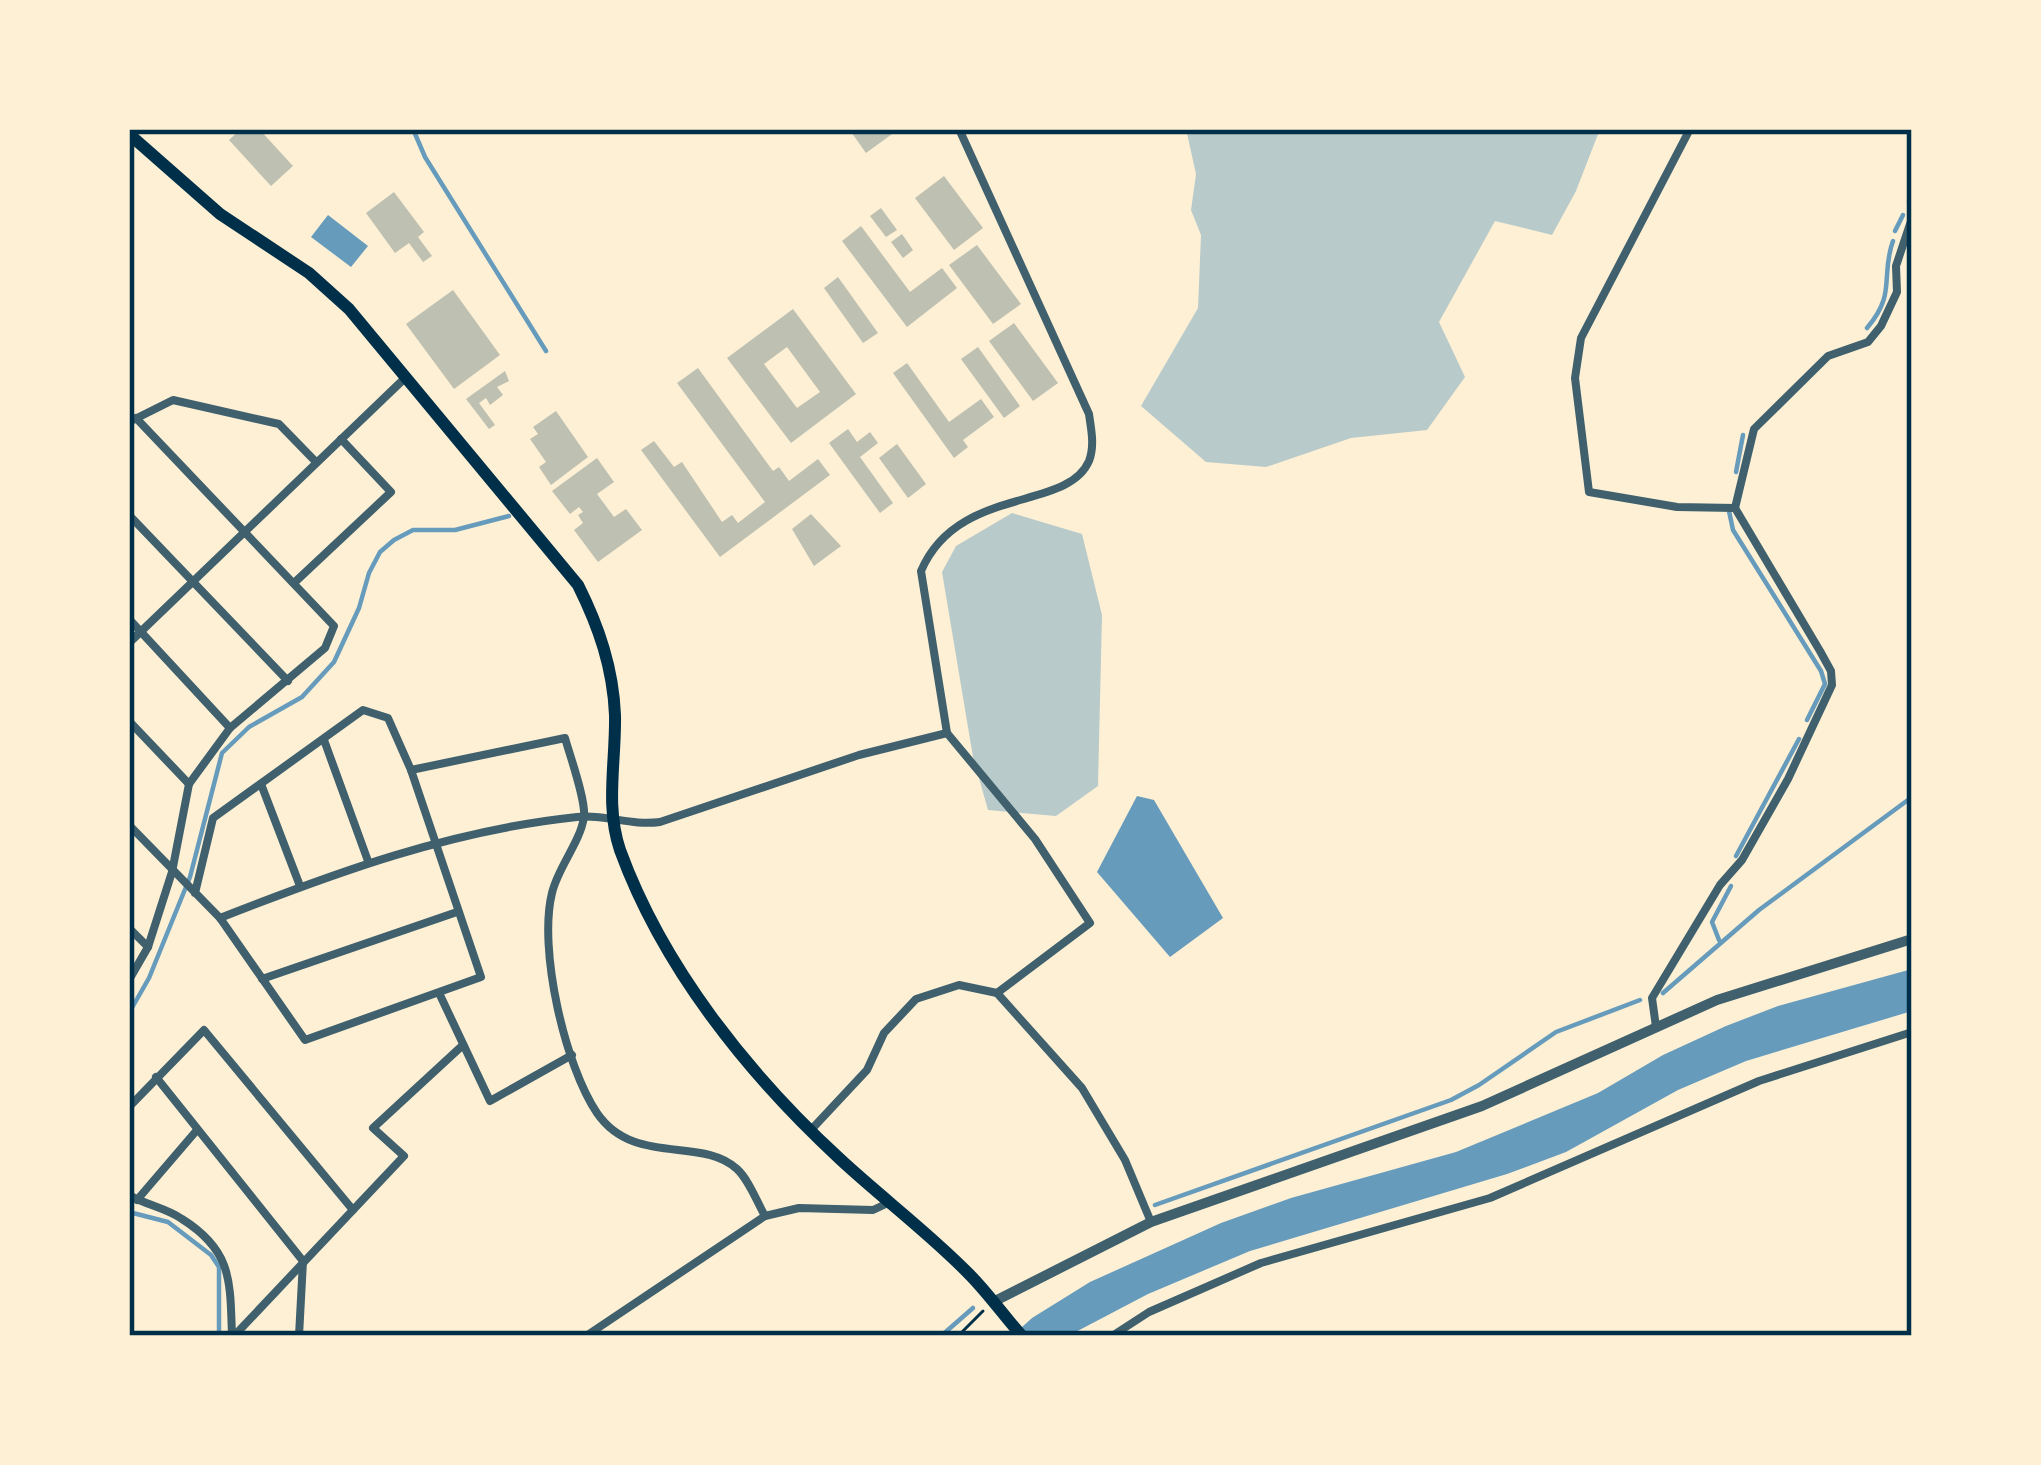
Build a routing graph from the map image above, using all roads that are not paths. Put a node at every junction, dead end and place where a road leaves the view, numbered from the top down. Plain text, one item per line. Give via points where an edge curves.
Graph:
1 (958, 129) edge
2 (1690, 129) edge
3 (129, 134) edge
4 (1912, 218) edge
5 (407, 376) junction
6 (132, 420) edge
7 (341, 439) junction
8 (316, 462) junction
9 (1736, 508) junction
10 (129, 515) edge
11 (244, 532) junction
12 (193, 582) junction
13 (294, 583) junction
14 (129, 619) edge
15 (141, 631) junction
16 (129, 643) edge
17 (288, 681) junction
18 (129, 721) edge
19 (230, 728) junction
20 (947, 733) junction
21 (324, 740) junction
22 (411, 770) junction
23 (189, 784) junction
24 (262, 784) junction
25 (584, 816) junction
26 (611, 820) junction
27 (129, 825) edge
28 (435, 843) junction
29 (368, 861) junction
30 (172, 872) junction
31 (300, 886) junction
32 (195, 893) junction
33 (457, 912) junction
34 (220, 918) junction
35 (129, 928) edge
36 (1912, 939) edge
37 (148, 947) junction
38 (262, 979) junction
39 (129, 980) edge
40 (997, 993) junction
41 (440, 994) junction
42 (1656, 1027) junction
43 (1912, 1032) edge
44 (463, 1046) junction
45 (572, 1055) junction
46 (156, 1077) junction
47 (129, 1107) edge
48 (197, 1130) junction
49 (810, 1131) junction
50 (133, 1197) edge
51 (889, 1202) junction
52 (353, 1210) junction
53 (765, 1216) junction
54 (1150, 1222) junction
55 (304, 1261) junction
56 (993, 1302) junction
57 (233, 1336) edge
58 (299, 1336) edge
59 (586, 1336) edge
60 (1022, 1336) edge
61 (1112, 1336) edge

1 - 20 street via 1089,413 1093,442 1082,472 1064,487 992,506 930,550 921,571
2 - 9 street via 1581,338 1575,378 1582,442 1589,491
3 - 5 main road via 220,214 309,273
4 - 9 street via 1896,266 1897,292 1880,326 1868,342 1828,356 1754,429
5 - 7 street
5 - 26 main road via 557,557 597,622 615,716
6 - 8 street via 173,400 279,424
6 - 11 street
7 - 8 street
7 - 13 street via 391,492
8 - 11 street
9 - 42 street via 1831,671 1832,686 1742,860 1652,998
10 - 12 street
11 - 12 street
11 - 13 street
12 - 15 street
12 - 17 street
13 - 17 street via 334,626 325,648
14 - 15 street
15 - 16 street
15 - 19 street
17 - 19 street
18 - 23 street
19 - 23 street
20 - 26 street via 660,822
20 - 40 street via 1035,839 1090,923
21 - 22 street via 363,710 388,718
21 - 24 street
21 - 29 street
22 - 25 street via 565,738
22 - 28 street
23 - 30 street
24 - 31 street
24 - 32 street via 213,818
25 - 26 street
25 - 28 street
25 - 45 street via 551,895 548,969
26 - 49 main road via 656,928 691,985
27 - 30 street
28 - 29 street
28 - 33 street
29 - 31 street
30 - 32 street
30 - 37 street
31 - 34 street
32 - 34 street
33 - 38 street
33 - 41 street via 481,977
34 - 38 street
35 - 37 street
36 - 42 street
37 - 39 street
38 - 41 street via 305,1040
40 - 49 street via 959,985 916,999 884,1033 867,1070
40 - 54 street via 1082,1088
41 - 44 street
42 - 54 street via 1482,1106
43 - 61 street via 1759,1081 1490,1198 1261,1263
44 - 45 street via 490,1101
44 - 52 street via 373,1128 404,1156
45 - 53 street via 585,1094 610,1129 737,1168
46 - 47 street
46 - 48 street
46 - 52 street via 204,1030
48 - 50 street
48 - 55 street
49 - 51 main road
50 - 57 street via 185,1220 220,1252 230,1273
51 - 53 street via 873,1210 799,1208
51 - 56 main road
52 - 55 street
53 - 59 street
54 - 56 street
55 - 57 street
55 - 58 street
56 - 60 main road

